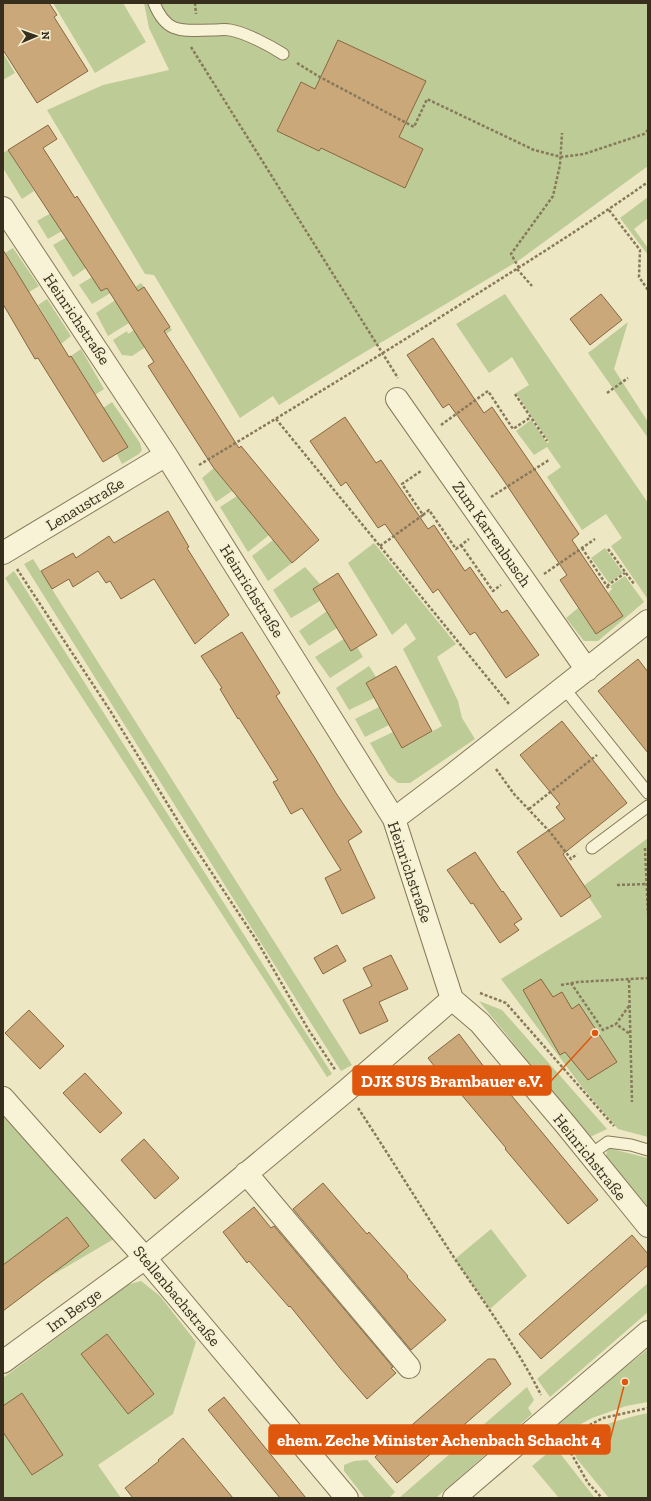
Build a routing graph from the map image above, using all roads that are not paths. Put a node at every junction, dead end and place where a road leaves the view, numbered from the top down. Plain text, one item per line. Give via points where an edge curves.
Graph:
1 (154, 3) edge
2 (283, 54) road end
3 (3, 208) edge
4 (397, 399) road end
5 (166, 455) junction
6 (4, 552) edge
7 (648, 621) edge
8 (587, 670) junction
9 (564, 688) junction
10 (648, 793) edge
11 (648, 806) edge
12 (394, 819) junction
13 (592, 848) road end
14 (452, 999) junction
15 (3, 1098) edge
16 (648, 1150) edge
17 (590, 1155) junction
18 (246, 1173) junction
19 (648, 1226) edge
20 (146, 1258) junction
21 (648, 1332) edge
22 (3, 1362) edge
23 (409, 1367) dead end
24 (347, 1498) edge
25 (454, 1498) edge

1 - 2 lane via 159,15 173,29 229,30 265,43
3 - 5 street, Heinrichstraße
4 - 8 street, Zum Karrenbusch
5 - 6 street, Lenaustraße
5 - 12 street, Heinrichstraße
7 - 8 street
8 - 9 street
9 - 10 lane
9 - 12 street
11 - 13 lane
12 - 14 street, Heinrichstraße
14 - 17 street, Heinrichstraße via 480,1024
14 - 18 street
15 - 20 street, Stellenbachstraße
16 - 17 lane via 608,1142
17 - 19 street, Heinrichstraße
18 - 20 street
18 - 23 street
20 - 22 street, Im Berge
20 - 24 street, Stellenbachstraße
21 - 25 street

